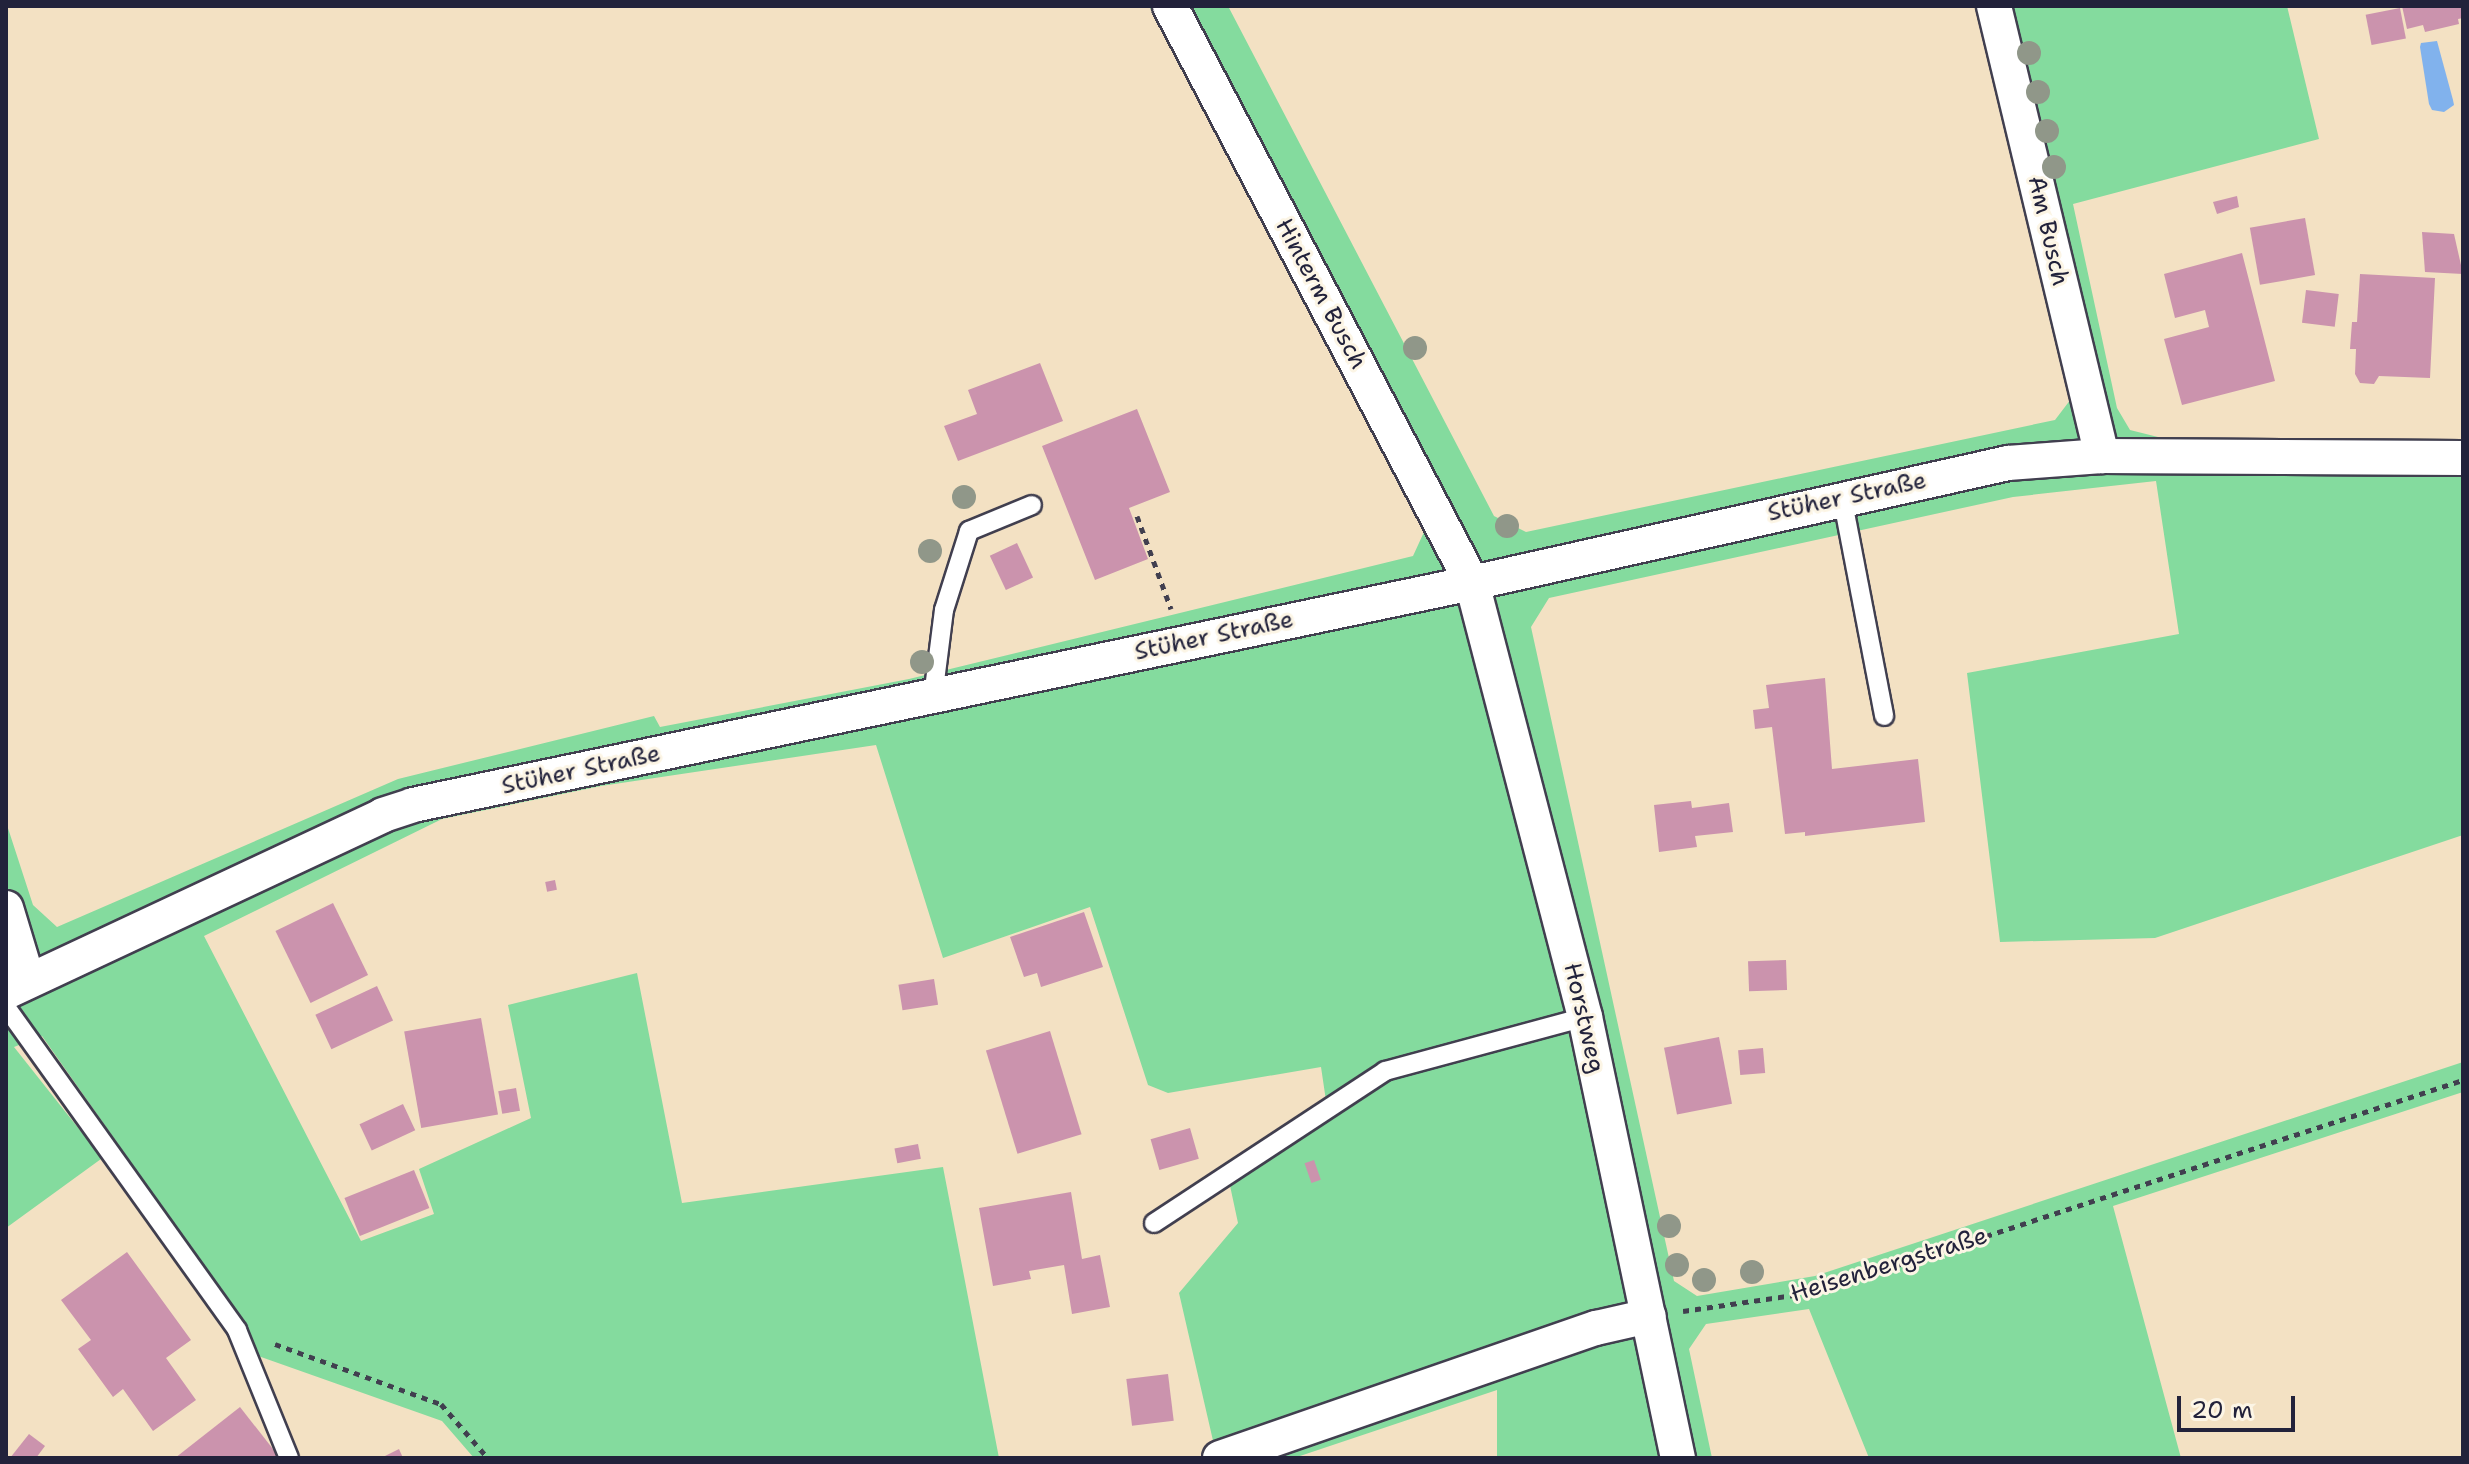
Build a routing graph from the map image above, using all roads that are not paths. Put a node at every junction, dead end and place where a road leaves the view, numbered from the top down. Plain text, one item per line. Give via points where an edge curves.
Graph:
1 (1170, 6) edge
2 (1994, 6) edge
3 (2102, 456) junction
4 (2460, 461) edge
5 (1842, 497) junction
6 (1032, 505) dead end
7 (1472, 583) junction
8 (933, 697) junction
9 (1884, 716) dead end
10 (6, 908) edge
11 (17, 987) edge
12 (6, 1007) edge
13 (1585, 1017) junction
14 (1154, 1223) dead end
15 (1649, 1316) junction
16 (289, 1458) edge
17 (1220, 1458) edge
18 (1678, 1458) edge

1 - 7 street, Hinterm Busch
2 - 3 street, Am Busch
3 - 4 street, Stüher Straße
3 - 5 street, Stüher Straße via 2008,463
5 - 7 street, Stüher Straße
5 - 9 lane
6 - 8 lane via 969,531 944,610
7 - 8 street, Stüher Straße
7 - 13 street, Horstweg
8 - 11 street, Stüher Straße via 413,805
10 - 11 street
12 - 16 lane via 237,1330
13 - 14 lane via 1385,1071
13 - 15 street, Horstweg
15 - 17 street via 1596,1328
15 - 18 street, Horstweg

